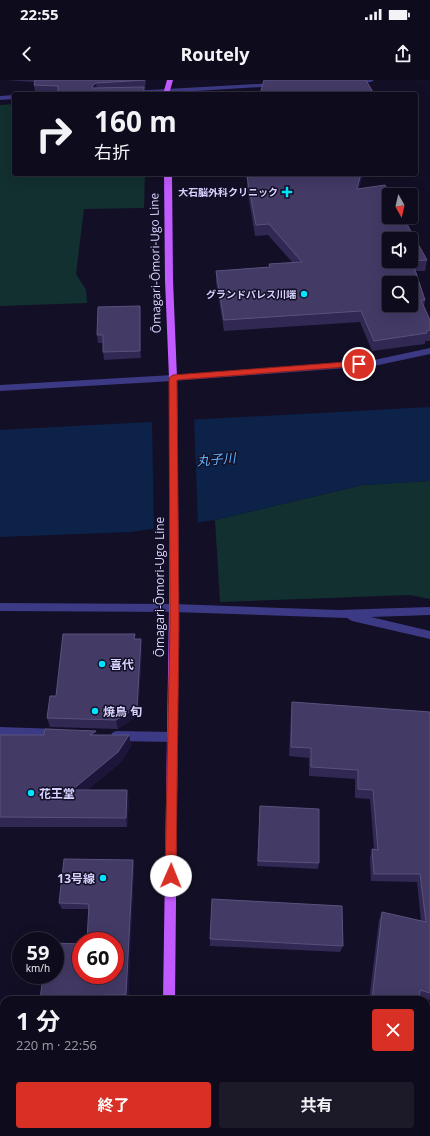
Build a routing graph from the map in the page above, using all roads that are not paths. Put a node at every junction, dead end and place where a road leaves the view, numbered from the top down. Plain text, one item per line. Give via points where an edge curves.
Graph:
1 (170, 80) edge
2 (371, 80) edge
3 (342, 82) edge
4 (280, 85) edge
5 (166, 92) edge
6 (180, 92) edge
7 (12, 97) edge
8 (0, 98) edge
9 (168, 176) edge
10 (430, 351) edge
11 (173, 378) junction
12 (0, 388) edge
13 (0, 607) edge
14 (174, 608) junction
15 (430, 611) edge
16 (339, 614) junction
17 (430, 635) edge
18 (0, 732) edge
19 (71, 734) edge
20 (102, 735) edge
21 (173, 737) junction
22 (169, 996) edge

1 - 5 main road
2 - 3 street
4 - 6 street
7 - 8 street
9 - 11 main road, Ōmagari-Ōmori-Ugo Line
10 - 11 street via 374,363
11 - 12 street
11 - 14 main road, Ōmagari-Ōmori-Ugo Line
13 - 14 street
14 - 16 street
14 - 21 main road, Ōmagari-Ōmori-Ugo Line
15 - 16 street
16 - 17 street
18 - 19 street
20 - 21 street
21 - 22 main road, Ōmagari-Ōmori-Ugo Line

